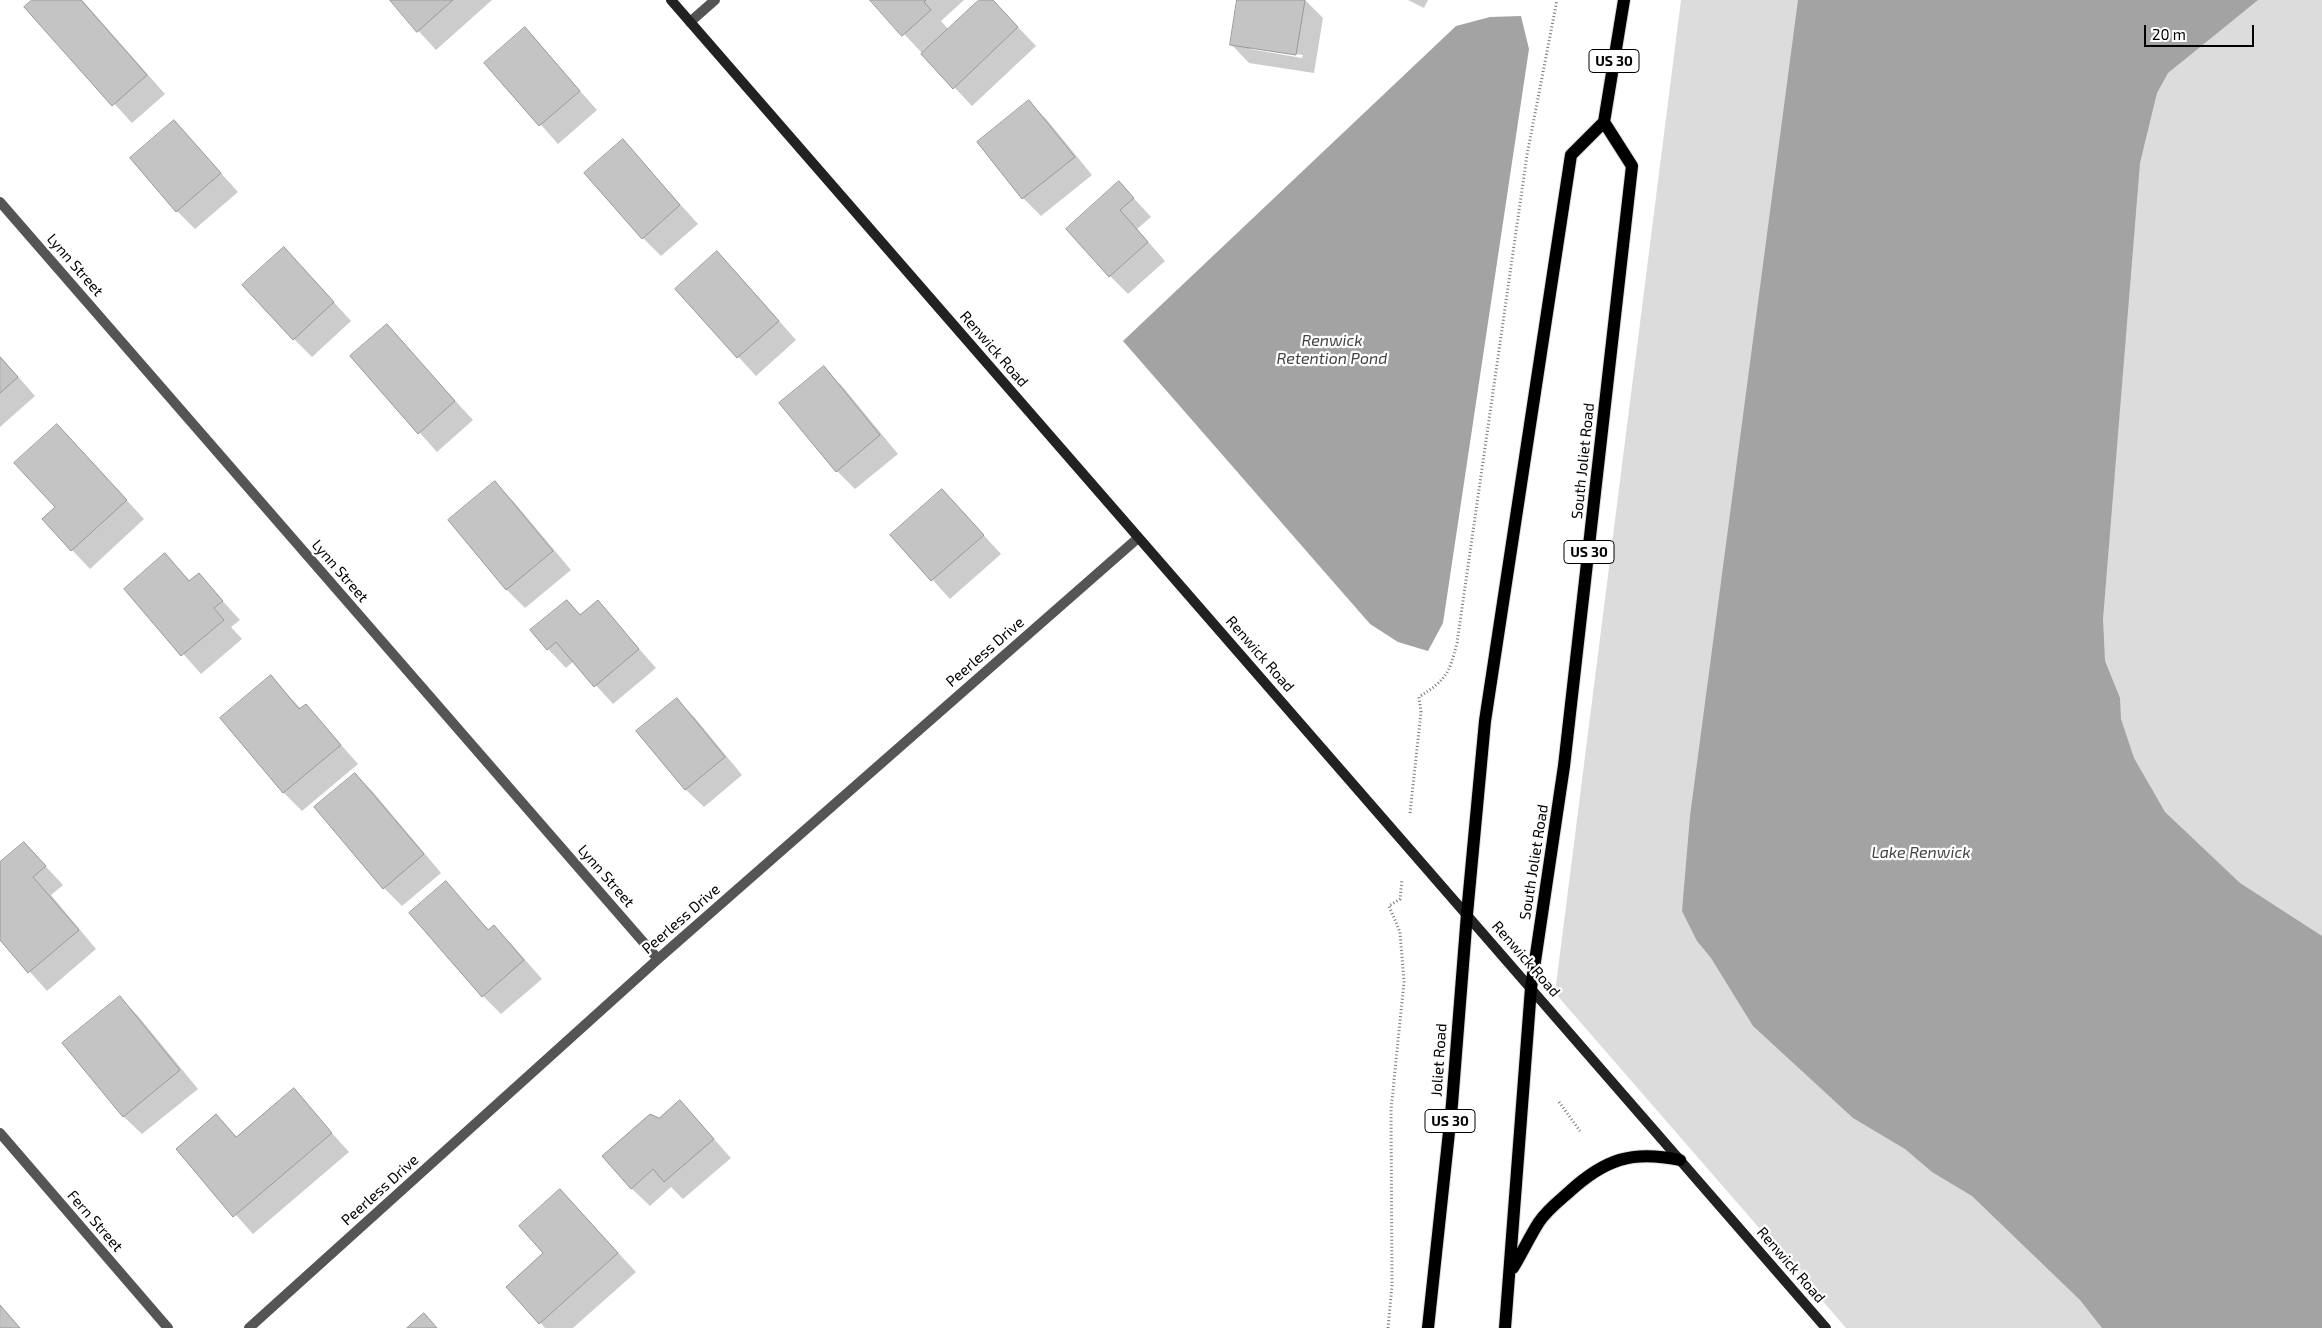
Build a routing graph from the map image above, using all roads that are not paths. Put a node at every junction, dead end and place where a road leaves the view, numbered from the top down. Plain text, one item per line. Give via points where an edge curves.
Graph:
1 (671, 0) edge
2 (715, 0) edge
3 (1624, 0) edge
4 (690, 22) junction
5 (1604, 122) junction
6 (0, 202) edge
7 (1138, 538) junction
8 (1467, 914) junction
9 (658, 959) junction
10 (1531, 988) junction
11 (0, 1133) edge
12 (1680, 1160) junction
13 (1510, 1272) junction
14 (168, 1328) edge
15 (248, 1328) edge
16 (1428, 1328) edge
17 (1504, 1328) edge
18 (1826, 1328) edge

1 - 4 street, Renwick Road
2 - 4 street
3 - 5 main road, US 30
4 - 7 street, Renwick Road
5 - 8 main road, US 30 via 1571,155 1485,721
5 - 10 main road, South Joliet Road / US 30 via 1632,166 1564,766
6 - 9 street, Lynn Street
7 - 8 street, Renwick Road
7 - 9 street, Peerless Drive
8 - 10 street, Renwick Road
8 - 16 main road, Joliet Road / US 30 via 1452,1104
9 - 15 street, Peerless Drive
10 - 12 street, Renwick Road
10 - 13 main road, US 30
11 - 14 street, Fern Street
12 - 13 main road via 1655,1155 1618,1159 1587,1175 1540,1220
12 - 18 street, Renwick Road
13 - 17 main road, US 30

